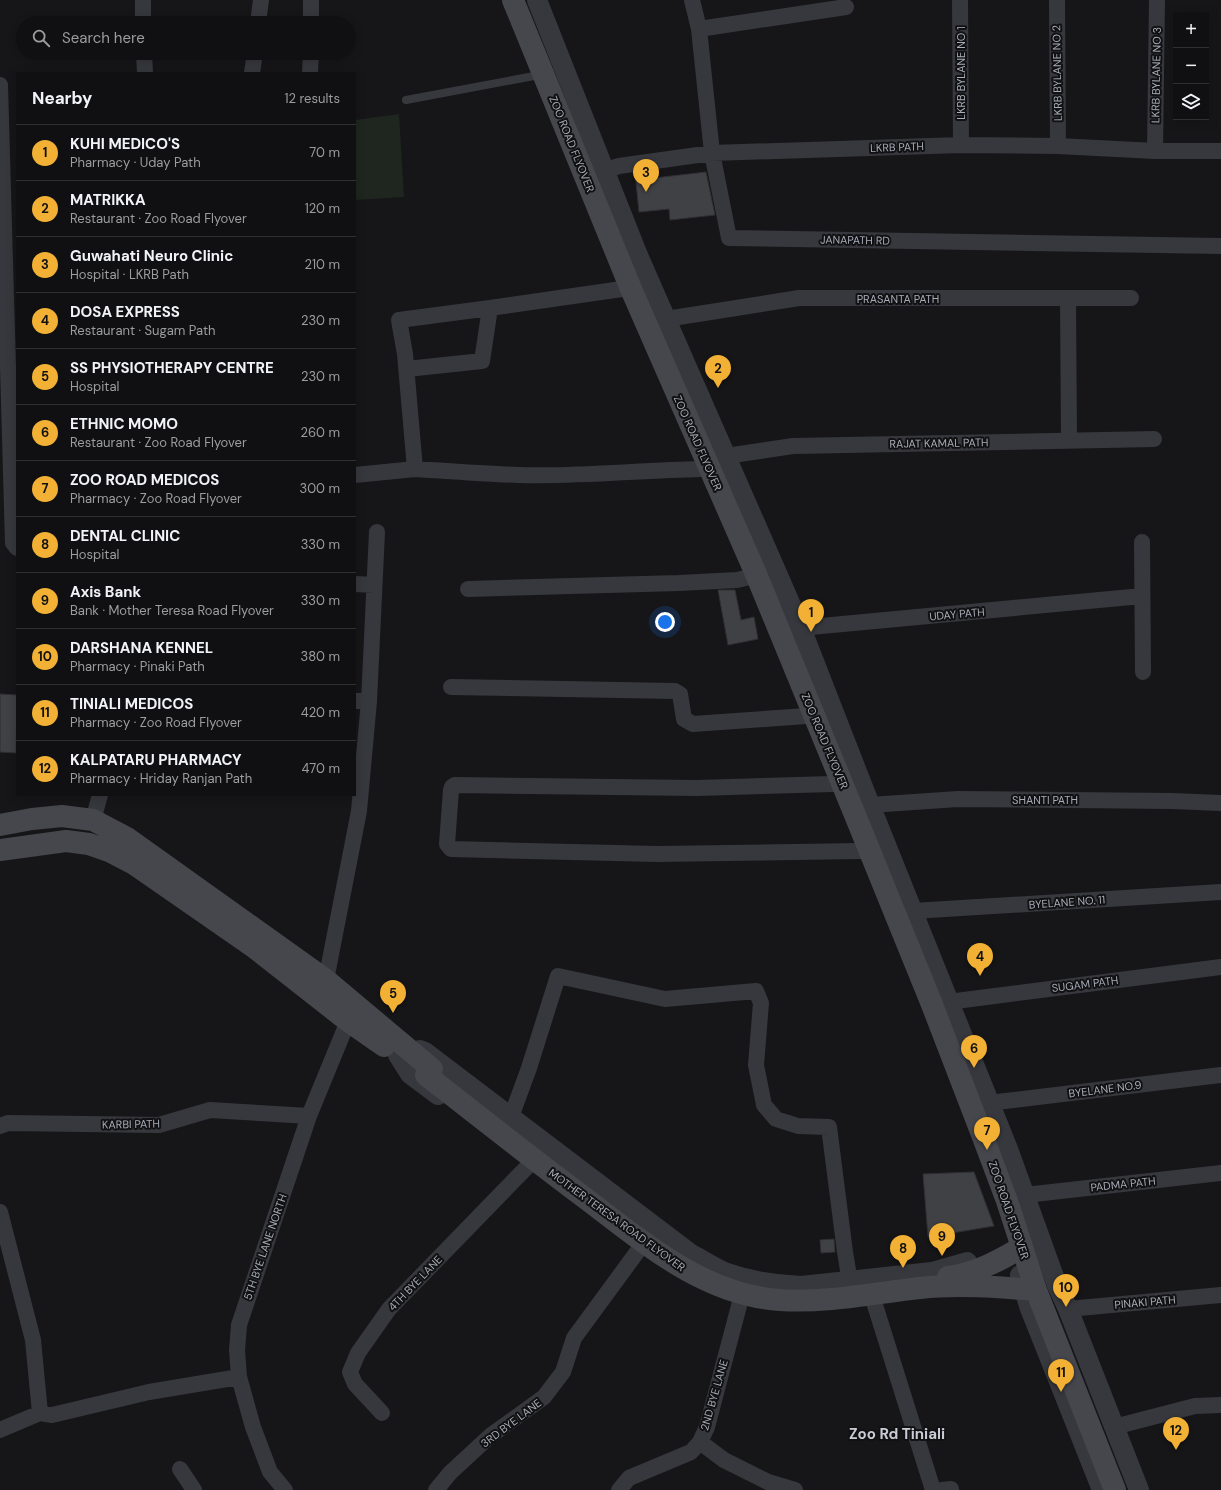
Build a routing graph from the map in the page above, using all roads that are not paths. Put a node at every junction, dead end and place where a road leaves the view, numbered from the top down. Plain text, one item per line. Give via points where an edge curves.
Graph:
1 (143, 0) edge
2 (261, 0) edge
3 (312, 0) edge
4 (504, 0) edge
5 (513, 0) edge
6 (527, 0) edge
7 (537, 0) edge
8 (692, 0) edge
9 (960, 0) edge
10 (1057, 0) edge
11 (1157, 0) edge
12 (846, 7) dead end
13 (143, 16) edge
14 (259, 16) edge
15 (311, 16) edge
16 (698, 29) junction
17 (144, 60) edge
18 (254, 60) edge
19 (311, 60) edge
20 (144, 72) edge
21 (252, 72) edge
22 (310, 72) edge
23 (534, 76) junction
24 (0, 86) edge
25 (406, 100) dead end
26 (961, 145) junction
27 (1058, 146) junction
28 (1155, 151) junction
29 (1221, 151) edge
30 (712, 153) junction
31 (604, 170) junction
32 (577, 180) junction
33 (1221, 246) edge
34 (622, 289) junction
35 (1068, 298) junction
36 (1131, 298) dead end
37 (490, 308) junction
38 (666, 319) junction
39 (407, 370) junction
40 (1154, 439) dead end
41 (1069, 440) junction
42 (726, 456) junction
43 (415, 469) junction
44 (701, 469) junction
45 (356, 476) edge
46 (377, 532) dead end
47 (1142, 542) dead end
48 (10, 545) edge
49 (750, 577) junction
50 (356, 584) edge
51 (374, 585) junction
52 (468, 589) dead end
53 (1142, 596) junction
54 (801, 628) junction
55 (772, 630) junction
56 (1143, 672) dead end
57 (451, 687) dead end
58 (362, 701) edge
59 (806, 716) junction
60 (833, 784) junction
61 (100, 796) edge
62 (1221, 804) edge
63 (870, 805) junction
64 (93, 820) junction
65 (0, 824) edge
66 (0, 850) edge
67 (860, 851) junction
68 (1221, 892) edge
69 (913, 912) junction
70 (1221, 967) edge
71 (326, 980) junction
72 (948, 1002) junction
73 (350, 1013) junction
74 (400, 1050) junction
75 (429, 1072) junction
76 (1221, 1075) edge
77 (989, 1103) junction
78 (309, 1116) junction
79 (511, 1117) junction
80 (0, 1126) edge
81 (529, 1165) junction
82 (1221, 1173) edge
83 (1025, 1194) junction
84 (0, 1212) edge
85 (1039, 1233) junction
86 (1016, 1246) junction
87 (640, 1248) junction
88 (850, 1282) junction
89 (1057, 1285) junction
90 (1032, 1294) junction
91 (1221, 1295) edge
92 (740, 1302) junction
93 (874, 1302) junction
94 (1068, 1309) junction
95 (240, 1377) junction
96 (1221, 1405) edge
97 (40, 1413) junction
98 (382, 1413) dead end
99 (1114, 1427) junction
100 (0, 1430) edge
101 (700, 1442) junction
102 (180, 1469) dead end
103 (194, 1490) edge
104 (285, 1490) edge
105 (436, 1490) edge
106 (619, 1490) edge
107 (795, 1490) edge
108 (933, 1490) edge
109 (942, 1490) edge
110 (951, 1490) edge
111 (1102, 1490) edge
112 (1115, 1490) edge
113 (1126, 1490) edge
114 (1139, 1490) edge

1 - 13 street
2 - 14 street
3 - 15 street
4 - 23 street
5 - 86 main road, ZOO ROAD FLYOVER, bridge via 631,289 756,574 934,1009 984,1137
6 - 113 main road, ZOO ROAD FLYOVER via 656,320 804,659 1018,1196 1056,1309
7 - 31 street
8 - 16 street, JANAPATH RD
9 - 26 street, LKRB BYLANE NO 1
10 - 27 street, LKRB BYLANE NO 2
11 - 28 street, LKRB BYLANE NO 3
12 - 16 street
16 - 30 street, JANAPATH RD
17 - 20 street
18 - 21 street
19 - 22 street
23 - 25 lane
23 - 32 street
24 - 48 street
26 - 27 street, LKRB PATH
26 - 30 street, LKRB PATH
27 - 28 street, LKRB PATH
28 - 29 street, LKRB PATH
30 - 31 street, LKRB PATH
30 - 33 street, JANAPATH RD via 729,238
31 - 32 street, LKRB PATH
31 - 38 street
32 - 34 street
34 - 37 street
34 - 44 street
35 - 36 street, PRASANTA PATH
35 - 38 street, PRASANTA PATH via 799,298
35 - 41 street
37 - 39 street via 482,362
37 - 39 street via 399,320
38 - 42 street
39 - 43 street
40 - 41 street, RAJAT KAMAL PATH
41 - 42 street, RAJAT KAMAL PATH via 793,446
42 - 54 street
43 - 44 street via 519,475
43 - 45 street
44 - 49 street
46 - 51 street
47 - 53 street
49 - 52 street via 679,583
49 - 55 street
50 - 51 street
51 - 58 street
53 - 54 street, UDAY PATH
53 - 56 street
54 - 55 street, UDAY PATH
54 - 63 street
55 - 59 street
57 - 59 street via 675,691 680,694 684,719 693,724
58 - 71 street via 359,811
59 - 60 street
60 - 67 street
60 - 67 street via 697,788 455,785 451,790 447,844 451,849 657,854
61 - 64 street
62 - 63 street, SHANTI PATH via 1172,801 958,799
63 - 69 street
64 - 65 main road via 62,816
64 - 71 main road via 134,843
66 - 73 main road via 66,841 89,844 109,851 134,864
67 - 86 street via 960,1102 1003,1219
68 - 69 street, BYELANE NO. 11
69 - 72 street
70 - 72 street, SUGAM PATH
71 - 73 main road
72 - 77 street
73 - 74 main road, MOTHER TERESA ROAD FLYOVER
73 - 78 street, 5TH BYE LANE NORTH
74 - 75 main road, MOTHER TERESA ROAD FLYOVER
74 - 79 street via 425,1052
74 - 81 street via 410,1074
75 - 86 main road, MOTHER TERESA ROAD FLYOVER, bridge via 650,1236 688,1262 739,1285 783,1294 857,1289 959,1276 999,1261
75 - 90 main road, MOTHER TERESA ROAD FLYOVER, bridge via 535,1160 645,1243 680,1267 722,1288 759,1297 792,1301 959,1286
76 - 77 street, BYELANE NO.9
77 - 83 street
78 - 80 street, KARBI PATH via 210,1110 159,1125 8,1123
78 - 95 street, 5TH BYE LANE NORTH via 239,1324 237,1350
79 - 88 street via 691,1254 727,1273 783,1285
79 - 88 street via 558,976 665,999 756,992 761,1003 756,1065 764,1105 776,1119 798,1126 829,1127
81 - 87 street
81 - 98 street, 4TH BYE LANE via 389,1309 358,1353 350,1372 355,1384
82 - 83 street, PADMA PATH
83 - 85 street
84 - 97 street via 33,1340
85 - 86 street
85 - 89 street
86 - 88 street via 932,1272
86 - 90 main road, ZOO ROAD FLYOVER, bridge
87 - 92 street via 700,1288
87 - 105 street, 3RD BYE LANE via 574,1338 563,1372 544,1397 490,1436 450,1473
89 - 90 street
89 - 94 street
90 - 93 street via 943,1296
90 - 111 street
90 - 112 main road, ZOO ROAD FLYOVER, bridge
91 - 94 street, PINAKI PATH
92 - 93 street via 768,1308 802,1309
92 - 101 street, 2ND BYE LANE via 707,1427
93 - 108 street
94 - 99 street
95 - 97 street via 149,1392 52,1415
95 - 104 street, 5TH BYE LANE NORTH via 270,1472
96 - 99 street via 1195,1406
97 - 100 street
99 - 114 street
101 - 106 street, 2ND BYE LANE via 691,1452 629,1478
101 - 107 street via 724,1460 768,1482
102 - 103 street
109 - 110 street

